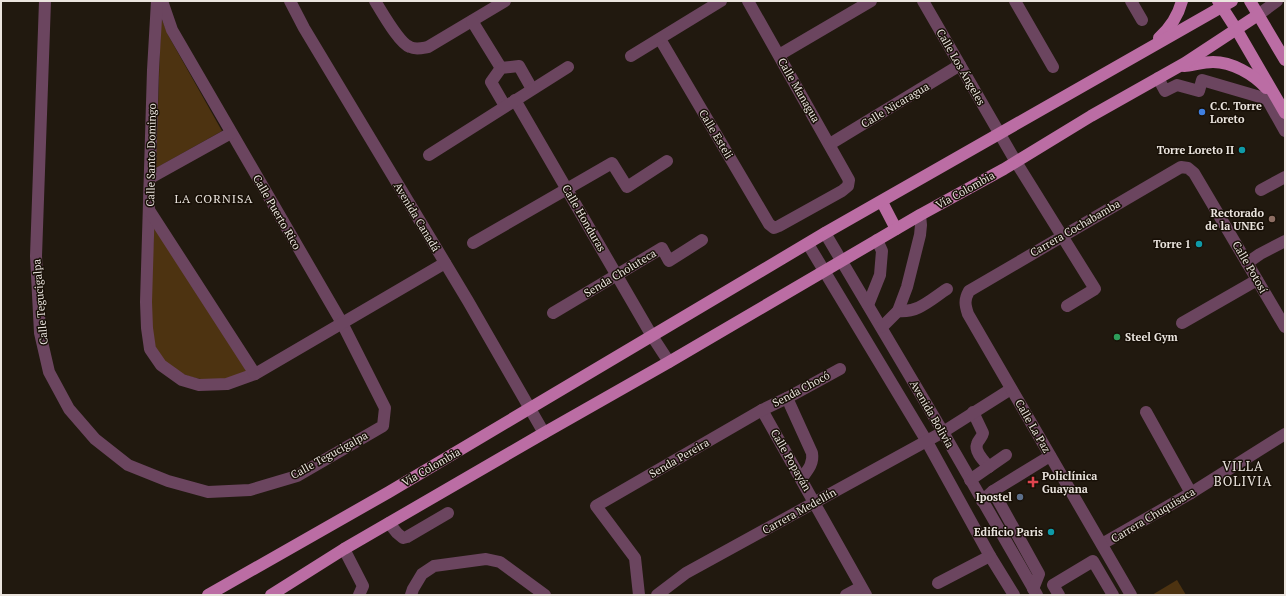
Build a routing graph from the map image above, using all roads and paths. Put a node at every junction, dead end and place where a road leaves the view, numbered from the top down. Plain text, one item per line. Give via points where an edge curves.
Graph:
1 (45, 1) edge
2 (157, 1) edge
3 (162, 1) edge
4 (290, 1) edge
5 (375, 1) edge
6 (505, 1) edge
7 (721, 1) edge
8 (748, 1) edge
9 (871, 1) edge
10 (923, 1) edge
11 (1015, 1) edge
12 (1131, 1) edge
13 (1182, 1) edge
14 (1250, 1) edge
15 (1277, 1) edge
16 (1224, 3) edge
17 (1258, 15) junction
18 (1142, 20) dead end
19 (472, 21) junction
20 (1237, 30) junction
21 (660, 39) junction
22 (1148, 48) junction
23 (778, 55) junction
24 (631, 56) dead end
25 (1285, 60) edge
26 (960, 65) junction
27 (568, 66) dead end
28 (1054, 67) dead end
29 (1177, 67) junction
30 (500, 68) junction
31 (1158, 78) junction
32 (532, 89) junction
33 (510, 103) junction
34 (1275, 110) edge
35 (1285, 131) edge
36 (231, 133) junction
37 (999, 134) junction
38 (830, 144) junction
39 (429, 155) dead end
40 (667, 161) dead end
41 (1016, 162) junction
42 (1188, 168) joint
43 (1285, 177) edge
44 (150, 178) junction
45 (849, 180) joint
46 (566, 189) junction
47 (1261, 190) dead end
48 (882, 202) junction
49 (149, 210) junction
50 (920, 215) junction
51 (896, 229) junction
52 (826, 233) junction
53 (1062, 236) junction
54 (702, 240) dead end
55 (877, 240) junction
56 (1285, 241) edge
57 (473, 243) dead end
58 (808, 244) junction
59 (842, 260) junction
60 (445, 263) junction
61 (1248, 263) junction
62 (824, 271) junction
63 (616, 275) junction
64 (1257, 280) junction
65 (947, 289) dead end
66 (966, 297) joint
67 (868, 305) junction
68 (1067, 306) dead end
69 (898, 311) junction
70 (553, 313) dead end
71 (342, 323) junction
72 (1182, 323) dead end
73 (1285, 327) edge
74 (882, 328) junction
75 (652, 336) junction
76 (669, 362) junction
77 (840, 369) dead end
78 (255, 374) junction
79 (1011, 389) junction
80 (787, 398) junction
81 (530, 408) junction
82 (762, 410) junction
83 (973, 412) junction
84 (1146, 412) dead end
85 (383, 426) joint
86 (943, 432) junction
87 (544, 433) junction
88 (1285, 434) edge
89 (926, 440) junction
90 (1006, 455) dead end
91 (1050, 456) junction
92 (989, 467) junction
93 (801, 479) junction
94 (970, 480) junction
95 (993, 491) junction
96 (1191, 492) junction
97 (982, 501) junction
98 (815, 503) junction
99 (448, 513) dead end
100 (389, 522) junction
101 (1102, 544) junction
102 (344, 549) junction
103 (990, 556) junction
104 (938, 583) dead end
105 (863, 591) edge
106 (1035, 592) edge
107 (208, 595) edge
108 (272, 595) edge
109 (360, 595) edge
110 (411, 595) edge
111 (545, 595) edge
112 (639, 595) edge
113 (657, 595) edge
114 (846, 595) edge
115 (1014, 595) edge
116 (1059, 595) edge
117 (1113, 595) edge
118 (1131, 595) edge

1 - 85 street, Calle Tegucigalpa via 36,256 40,326 49,372 69,409 95,439 128,465 208,492 250,490 297,476
2 - 44 street, Calle Santo Domingo
3 - 36 street, Calle Puerto Rico via 172,30
4 - 60 street, Avenida Canadá
5 - 19 street via 398,37 408,47 428,47
6 - 19 street
7 - 21 street
8 - 23 street, Calle Managua
9 - 23 street
10 - 26 street, Calle Los Ángeles
11 - 28 street
12 - 18 street
13 - 22 main road via 1166,32
14 - 17 main road
15 - 17 street
16 - 20 main road
16 - 22 main road, Vía Colombia
17 - 20 main road, Vía Colombia
17 - 25 main road
19 - 30 street
20 - 29 main road, Vía Colombia
20 - 34 main road
21 - 24 street
21 - 45 street, Calle Esteli via 769,224 774,228 842,192 848,186
22 - 37 main road, Vía Colombia
23 - 38 street, Calle Managua
26 - 37 street, Calle Los Ángeles
26 - 38 street, Calle Nicaragua
27 - 32 street
29 - 31 main road, Vía Colombia
29 - 34 main road via 1213,62 1243,70 1257,79
30 - 32 street via 519,66
30 - 33 street, Calle Honduras via 491,82
31 - 34 street via 1165,90 1177,85 1199,91 1202,80 1267,99
31 - 41 main road, Vía Colombia
32 - 33 street
33 - 39 street
33 - 46 street, Calle Honduras
34 - 35 street
36 - 44 street
36 - 71 street, Calle Puerto Rico
37 - 41 street, Calle Los Ángeles
37 - 48 main road, Vía Colombia
38 - 45 street, Calle Managua
40 - 46 street via 627,187 612,162
41 - 50 main road, Vía Colombia
41 - 53 street, Calle Los Ángeles
42 - 53 street, Carrera Cochabamba via 1181,167
42 - 61 street, Calle Potosí via 1194,173
43 - 47 street
44 - 49 street, Calle Santo Domingo
46 - 57 street
46 - 63 street, Calle Honduras
48 - 51 main road
48 - 52 main road, Vía Colombia
49 - 78 street, Calle Santo Domingo
49 - 78 street via 146,302 150,349 161,365 182,380 199,385 227,384
50 - 51 main road, Vía Colombia
50 - 69 street via 921,225 913,266
51 - 55 main road, Vía Colombia
52 - 58 main road, Vía Colombia
52 - 59 street, Avenida Bolivia
53 - 66 street, Carrera Cochabamba via 976,286
53 - 68 street, Calle Los Ángeles via 1095,289
54 - 63 street, Senda Choluteca via 669,261 662,248
55 - 59 main road, Vía Colombia
55 - 67 street via 882,251 880,275
56 - 61 street
58 - 62 street, Avenida Bolivia
58 - 75 main road, Vía Colombia
59 - 62 main road, Vía Colombia
59 - 67 street, Avenida Bolivia
60 - 71 street
60 - 81 street, Avenida Canadá
61 - 64 street, Calle Potosí
62 - 76 main road, Vía Colombia
62 - 89 street, Avenida Bolivia
63 - 70 street, Senda Choluteca
63 - 75 street, Calle Honduras
64 - 72 street
64 - 73 street, Calle Potosí
65 - 69 street via 915,310
66 - 79 street, Calle La Paz via 968,314
67 - 74 street, Avenida Bolivia
69 - 74 street
71 - 78 street
71 - 85 street, Calle Puerto Rico via 385,408
74 - 86 street, Avenida Bolivia
75 - 76 street
75 - 81 main road, Vía Colombia
76 - 87 main road, Vía Colombia
77 - 80 street, Senda Chocó
79 - 83 street, Carrera Medellín
79 - 91 street, Calle La Paz
80 - 82 street, Senda Chocó
80 - 93 street via 813,458 811,466
81 - 87 street, Avenida Canadá
81 - 107 main road, Vía Colombia
82 - 93 street, Calle Popayán
82 - 112 street, Senda Pereira via 596,506 635,558
83 - 86 street, Carrera Medellín
83 - 92 street via 983,433 977,450
84 - 96 street
86 - 89 street, Carrera Medellín
86 - 94 street, Avenida Bolivia
87 - 100 main road, Vía Colombia
88 - 96 street, Carrera Chuquisaca
89 - 98 street, Carrera Medellín
89 - 103 street, Avenida Bolivia
90 - 92 street
91 - 95 street
91 - 101 street, Calle La Paz
92 - 94 street
93 - 98 street, Calle Popayán
94 - 97 street, Avenida Bolivia
95 - 97 street
95 - 106 street via 1038,574
96 - 101 street, Carrera Chuquisaca
97 - 106 street, Avenida Bolivia
98 - 105 street, Calle Popayán
98 - 113 street, Carrera Medellín via 686,573
99 - 100 street via 403,538
100 - 102 main road, Vía Colombia
101 - 118 street, Calle La Paz
102 - 108 main road, Vía Colombia
102 - 109 street via 363,586
103 - 104 street
103 - 115 street, Avenida Bolivia
105 - 114 street
110 - 111 street via 422,574 434,566 486,559 500,562
116 - 117 street via 1053,585 1093,561

